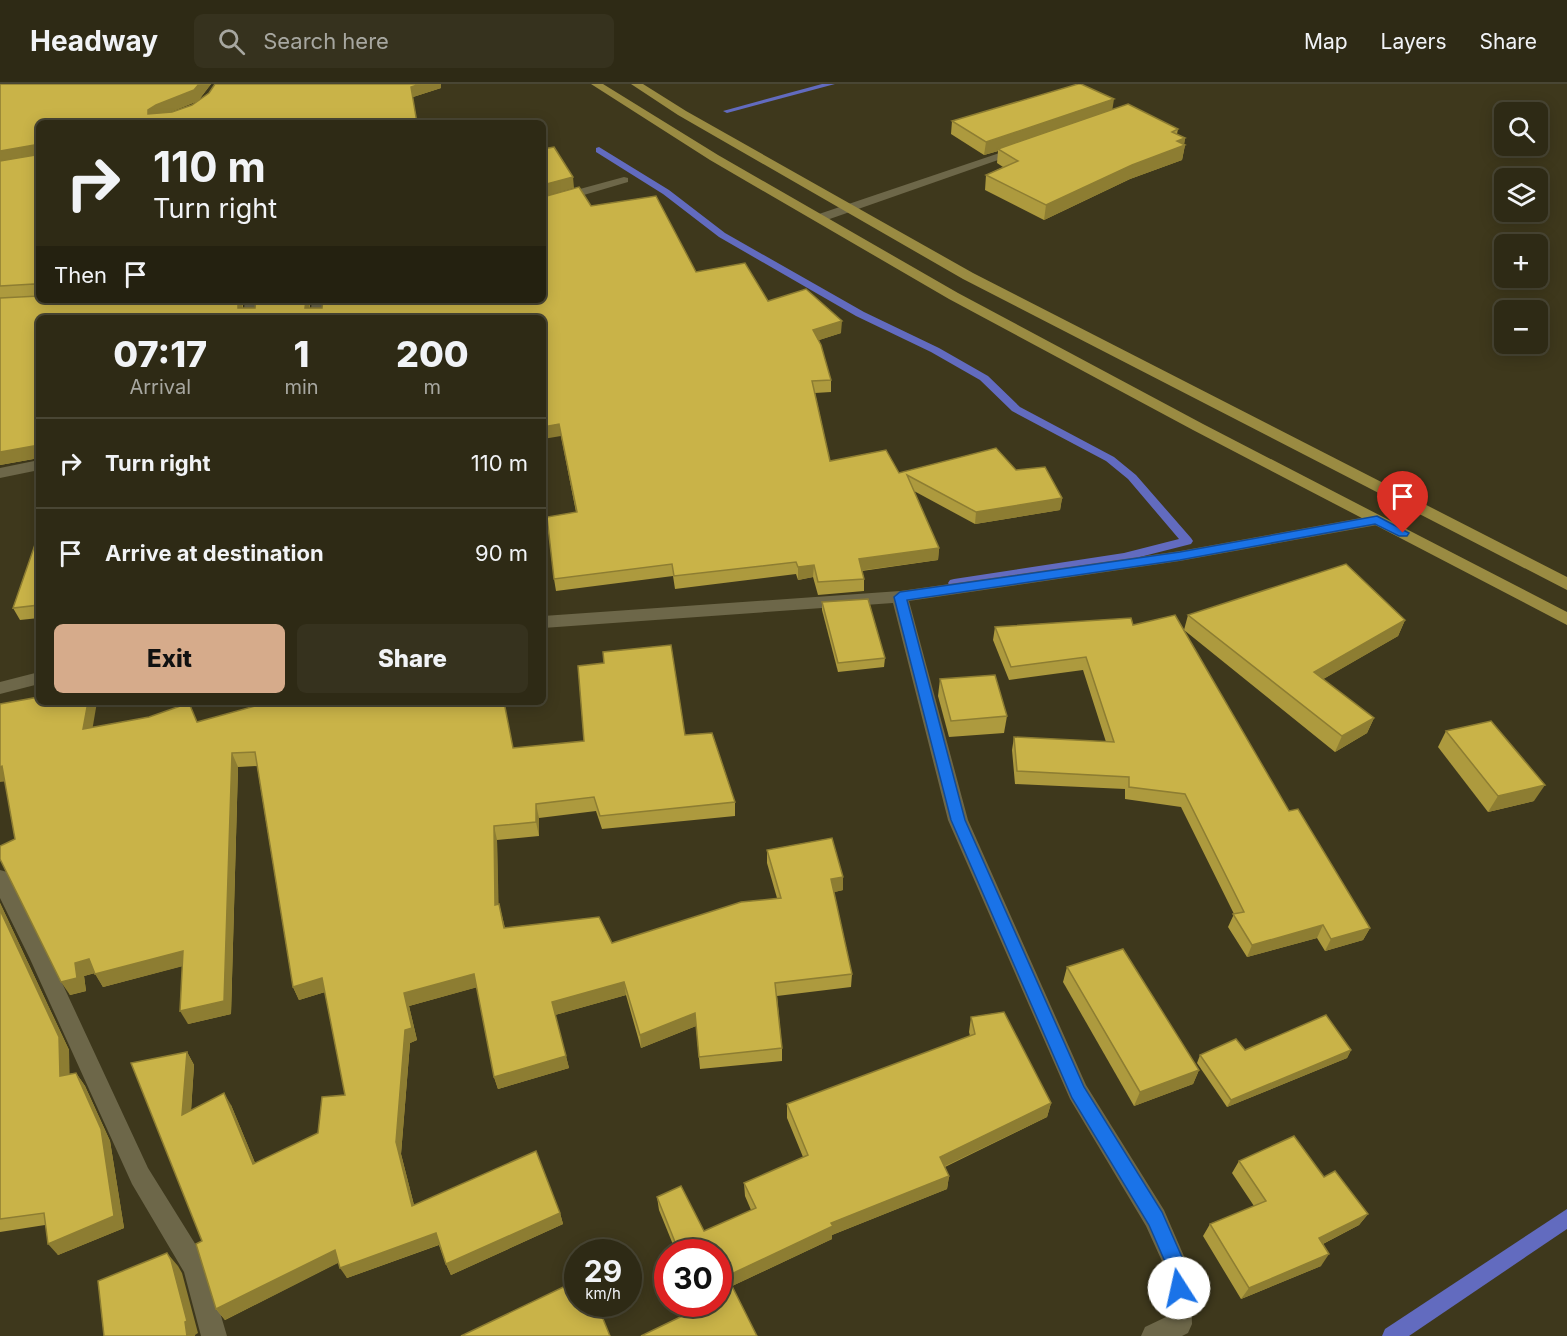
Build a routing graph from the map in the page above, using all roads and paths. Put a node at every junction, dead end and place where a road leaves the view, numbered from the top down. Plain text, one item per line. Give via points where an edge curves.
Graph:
1 (596, 84) edge
2 (636, 84) edge
3 (1028, 146) edge
4 (624, 180) dead end
5 (546, 202) edge
6 (848, 209) junction
7 (820, 219) junction
8 (36, 466) edge
9 (0, 473) edge
10 (1377, 520) junction
11 (1476, 537) junction
12 (1452, 559) junction
13 (1567, 584) edge
14 (900, 597) junction
15 (1567, 619) edge
16 (546, 622) edge
17 (36, 679) edge
18 (0, 688) edge
19 (0, 878) edge
20 (214, 1336) edge
21 (1154, 1336) edge

1 - 7 main road
2 - 6 main road
3 - 6 street
4 - 5 street
6 - 7 street
6 - 11 main road via 968,276
7 - 10 main road via 942,290
8 - 9 street
10 - 12 main road
10 - 14 street via 1180,556
11 - 12 main road
11 - 13 main road
12 - 15 main road
14 - 16 street
14 - 21 street via 958,820 1078,1092 1155,1218 1178,1270 1179,1324
17 - 18 street
19 - 20 street via 140,1176 195,1267

